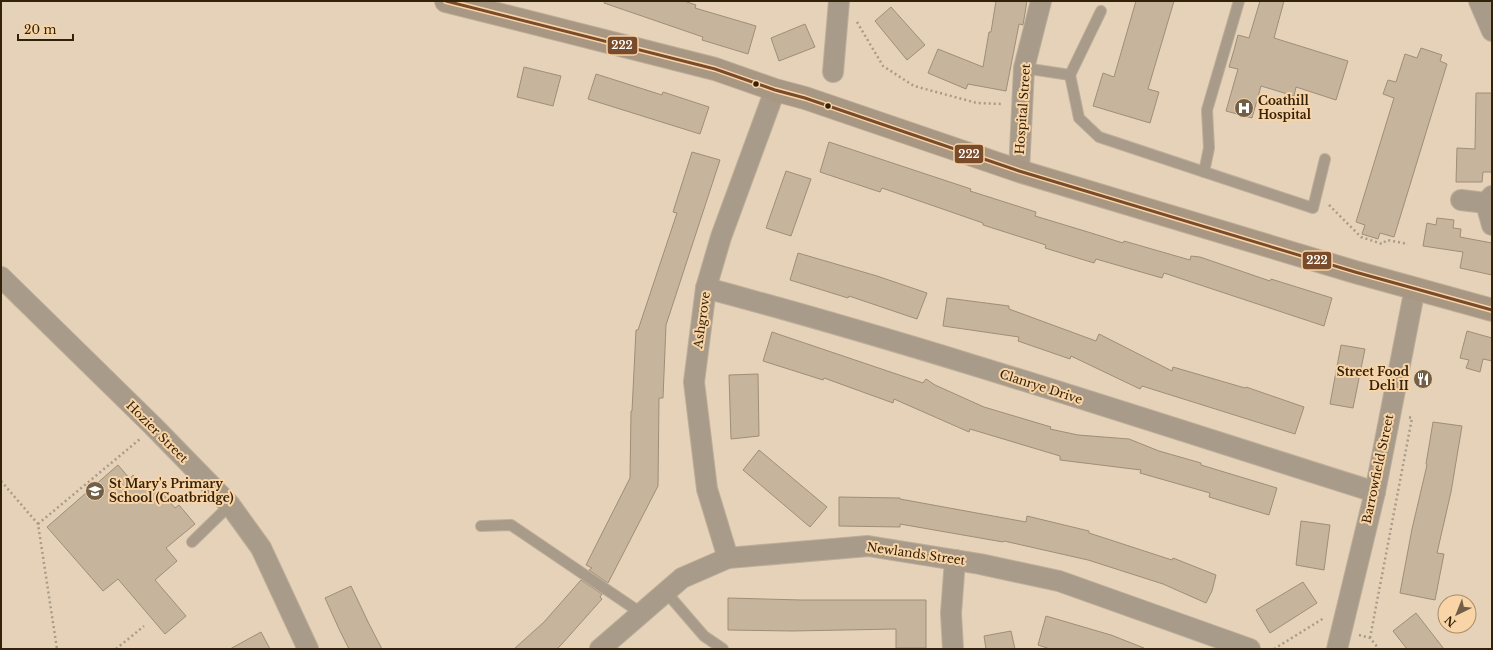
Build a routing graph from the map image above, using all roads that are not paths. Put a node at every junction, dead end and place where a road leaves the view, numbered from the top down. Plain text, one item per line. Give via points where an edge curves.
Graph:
1 (446, 1) edge
2 (839, 1) edge
3 (1041, 1) edge
4 (1238, 1) edge
5 (1479, 1) edge
6 (1101, 11) dead end
7 (1492, 31) edge
8 (1024, 68) junction
9 (832, 72) dead end
10 (1070, 75) junction
11 (775, 90) junction
12 (1325, 159) dead end
13 (1019, 171) junction
14 (1204, 172) junction
15 (1461, 200) dead end
16 (1489, 200) edge
17 (1492, 225) edge
18 (1, 277) edge
19 (706, 288) junction
20 (1415, 288) junction
21 (1492, 310) edge
22 (1375, 492) junction
23 (230, 505) junction
24 (481, 526) dead end
25 (192, 542) dead end
26 (728, 558) junction
27 (955, 560) junction
28 (666, 592) junction
29 (641, 613) junction
30 (1340, 640) edge
31 (308, 649) edge
32 (600, 649) edge
33 (723, 649) edge
34 (953, 649) edge
35 (1250, 649) edge

1 - 11 street via 715,69
2 - 9 street
3 - 8 street, Hospital Street
4 - 14 lane via 1207,110 1209,148
5 - 7 street
6 - 10 lane
8 - 10 lane
8 - 13 street, Hospital Street
10 - 14 lane via 1079,118 1099,137
11 - 13 street
11 - 19 street, Ashgrove via 721,237
12 - 14 lane via 1313,208
13 - 20 street
15 - 16 street
16 - 17 street
18 - 23 street, Hozier Street
19 - 22 street, Clanrye Drive via 934,352
19 - 26 street, Ashgrove via 694,382 706,489
20 - 21 street
20 - 22 street, Barrowfield Street
22 - 30 street, Barrowfield Street
23 - 25 lane
23 - 31 street, Hozier Street via 261,548
24 - 29 lane via 511,525
26 - 27 street, Newlands Street via 868,546
26 - 28 street, Newlands Street via 682,578
27 - 34 street via 951,613
27 - 35 street, Newlands Street via 1059,581
28 - 29 street, Newlands Street
28 - 33 lane via 704,636
29 - 32 street, Newlands Street

